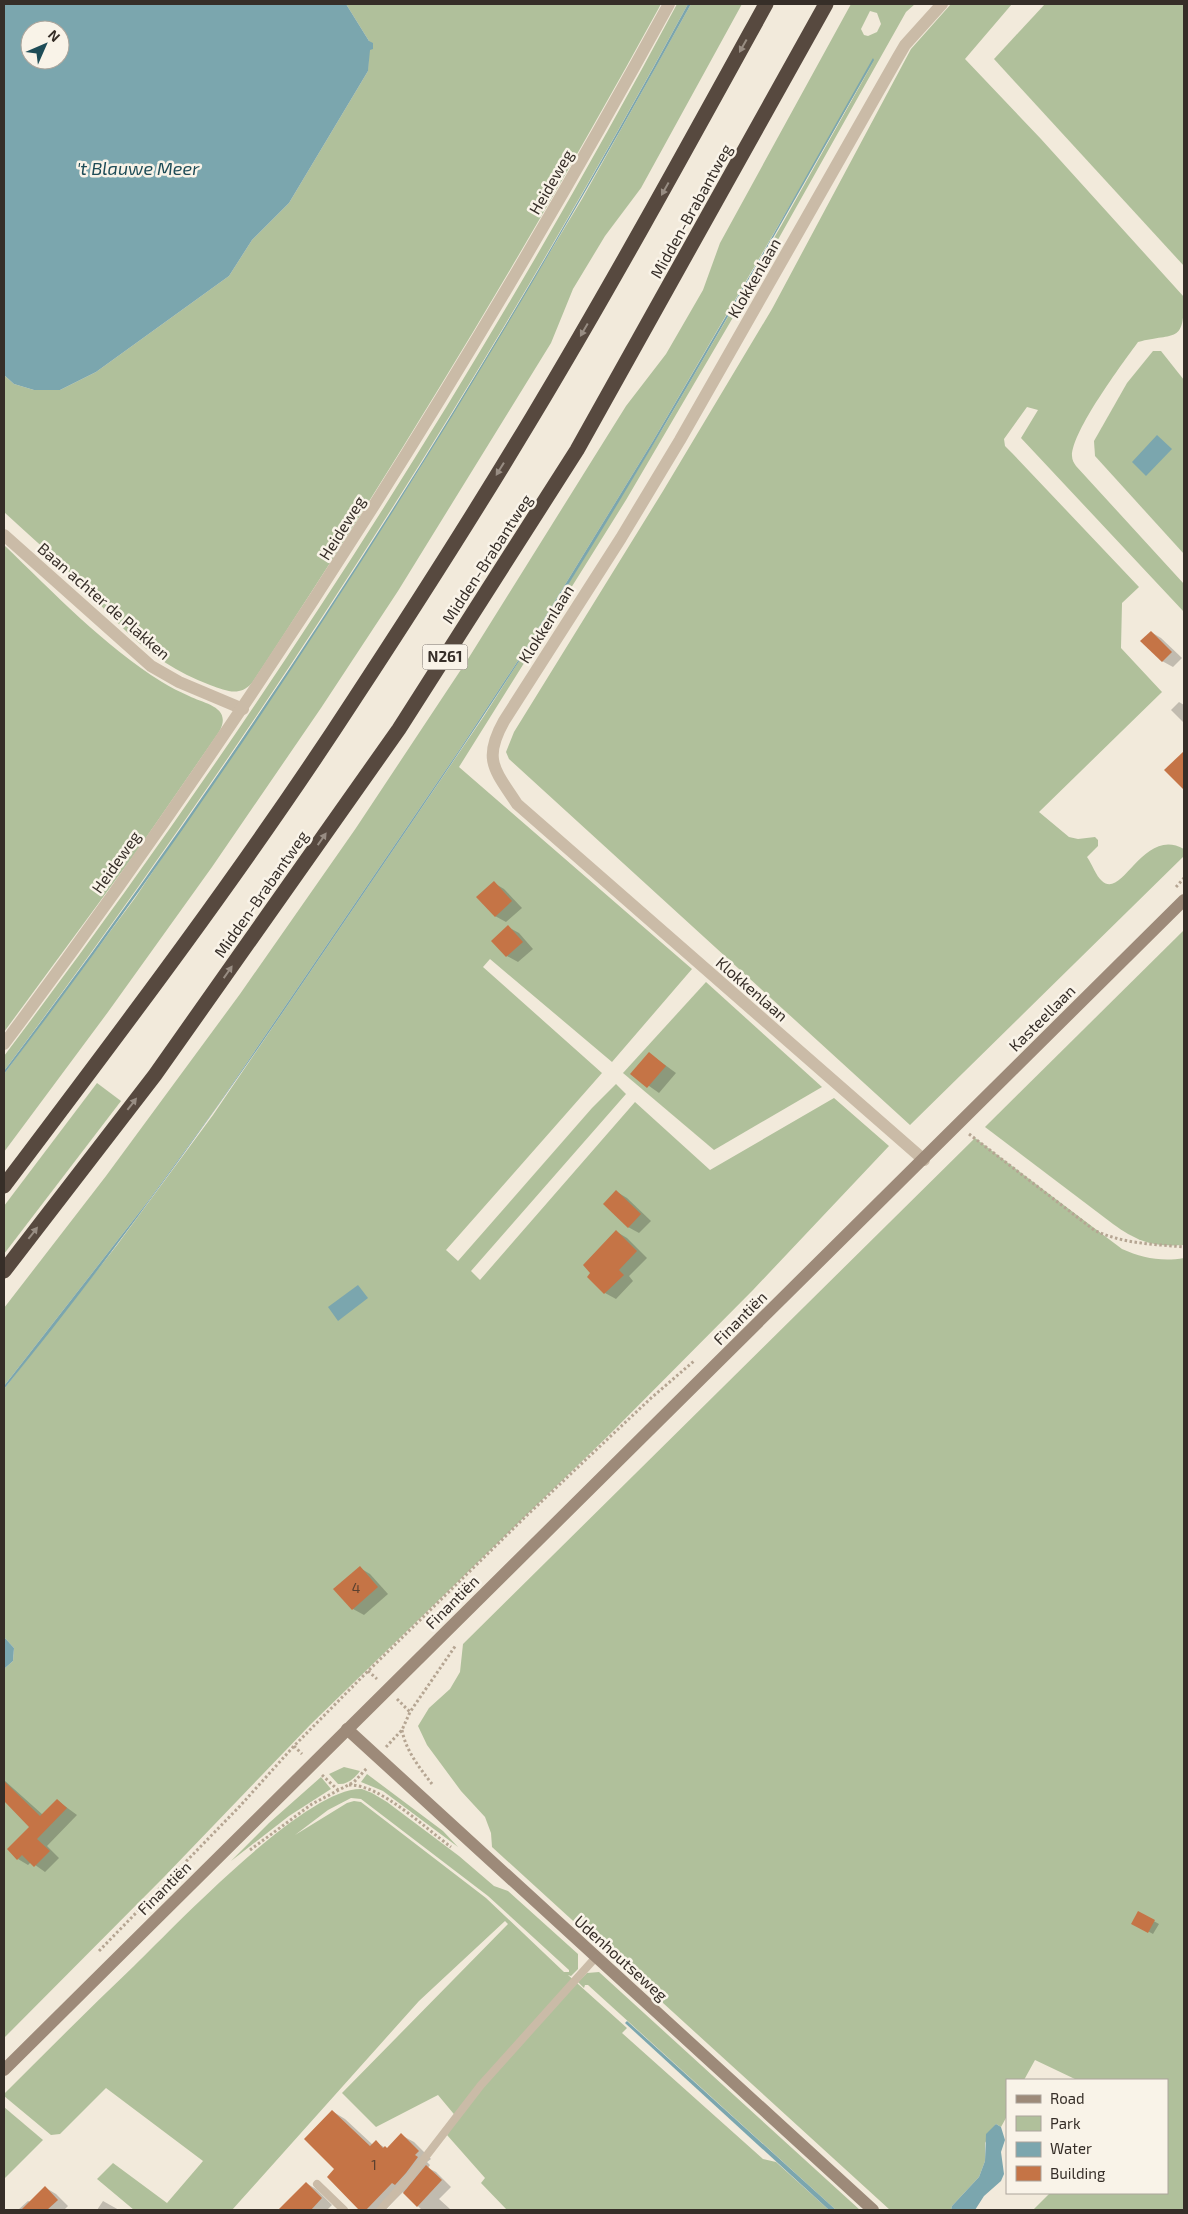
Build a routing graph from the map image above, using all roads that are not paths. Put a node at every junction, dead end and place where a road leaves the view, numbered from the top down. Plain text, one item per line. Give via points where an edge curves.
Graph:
1 (669, 4) edge
2 (766, 4) edge
3 (826, 4) edge
4 (942, 4) edge
5 (4, 535) edge
6 (243, 709) junction
7 (1184, 900) edge
8 (4, 1044) edge
9 (924, 1160) junction
10 (4, 1186) edge
11 (4, 1271) edge
12 (347, 1729) junction
13 (596, 1957) junction
14 (4, 2070) edge
15 (317, 2184) dead end
16 (344, 2210) edge
17 (380, 2210) edge
18 (874, 2210) edge

1 - 6 street, Heideweg via 595,139 481,334 330,577
2 -> 10 highway, Midden-Brabantweg via 648,220 532,418 354,699 250,852
11 -> 3 highway, Midden-Brabantweg / N261 via 155,1075 399,729 577,450
4 - 9 street, Klokkenlaan via 905,45 680,440 493,740 492,760 517,804
5 - 6 street, Baan achter de Plakken via 150,666
6 - 8 street, Heideweg
7 - 9 street, Kasteellaan
9 - 12 street, Finantiën
12 - 13 street, Udenhoutseweg
12 - 14 street, Finantiën
13 - 17 lane via 481,2085 410,2177
13 - 18 street, Udenhoutseweg
15 - 16 lane

